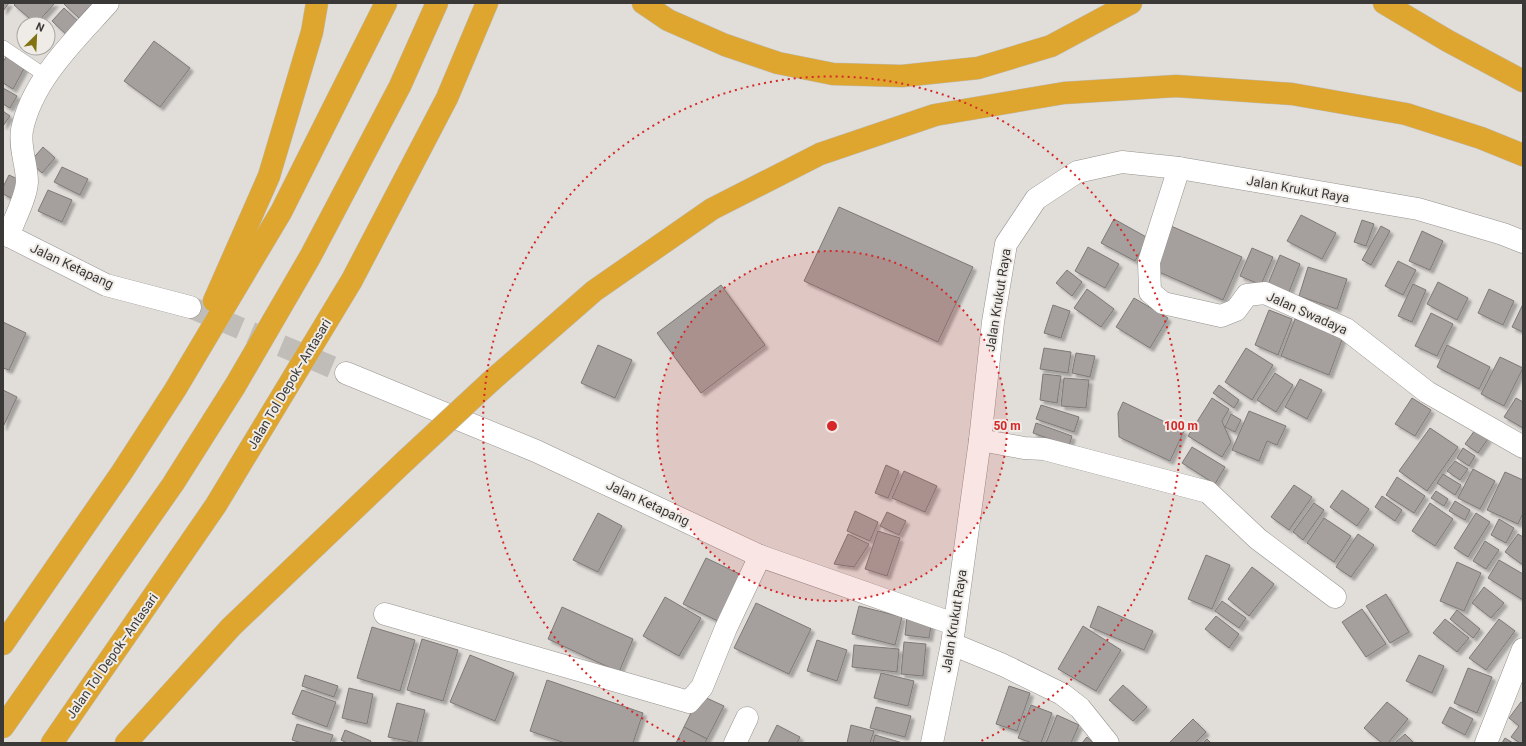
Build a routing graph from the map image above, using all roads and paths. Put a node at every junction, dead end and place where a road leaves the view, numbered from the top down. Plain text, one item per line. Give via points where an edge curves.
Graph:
1 (108, 3) edge
2 (317, 3) edge
3 (386, 3) edge
4 (437, 3) edge
5 (487, 3) edge
6 (502, 3) edge
7 (643, 3) edge
8 (1132, 3) edge
9 (1384, 3) edge
10 (3, 47) edge
11 (46, 76) junction
12 (1523, 81) edge
13 (447, 98) junction
14 (1523, 155) edge
15 (1179, 168) junction
16 (6, 235) edge
17 (1523, 242) edge
18 (190, 307) tunnel mouth
19 (346, 373) tunnel mouth
20 (175, 390) junction
21 (988, 442) junction
22 (1523, 447) edge
23 (760, 556) junction
24 (1336, 597) dead end
25 (385, 614) dead end
26 (958, 639) junction
27 (3, 644) edge
28 (1523, 650) edge
29 (1518, 676) edge
30 (747, 718) dead end
31 (3, 727) edge
32 (52, 743) edge
33 (126, 743) edge
34 (735, 743) edge
35 (932, 743) edge
36 (1108, 743) edge
37 (1486, 743) edge

1 - 11 street
2 - 20 highway via 312,32 269,176
3 - 20 highway via 281,212
4 - 31 highway via 400,86 310,257 235,386 173,484
5 - 13 highway, Jalan Tol Depok–Antasari
6 - 13 highway
7 - 8 highway via 668,20 725,46 778,64 833,74 902,76 978,68 1051,46
9 - 12 highway
10 - 11 lane
11 - 16 street via 30,103 22,132 26,191
13 - 32 highway, Jalan Tol Depok–Antasari via 352,280 275,409 216,505
14 - 33 highway, bridge via 1481,138 1406,114 1292,94 1176,86 1064,93 935,116 820,154 712,209 594,291 490,382 231,627
15 - 17 street, Jalan Krukut Raya via 1418,209
15 - 21 street, Jalan Krukut Raya via 1122,162 1084,170 1077,172 1036,200 1006,244 993,322
15 - 22 street, Jalan Swadaya via 1149,262 1150,292 1163,302 1221,316 1236,310 1247,295 1265,293 1346,329 1427,392
16 - 18 street, Jalan Ketapang via 106,285
19 - 23 street, Jalan Ketapang via 536,450
20 - 27 highway via 122,472
21 - 24 street via 1044,449 1208,492 1258,539
21 - 26 street, Jalan Krukut Raya
23 - 25 street via 702,687 689,702
23 - 26 street, Jalan Ketapang
26 - 35 street, Jalan Krukut Raya
26 - 36 street, Jalan Ketapang via 1003,666 1062,694 1080,708
28 - 29 street
29 - 37 street
30 - 34 street

